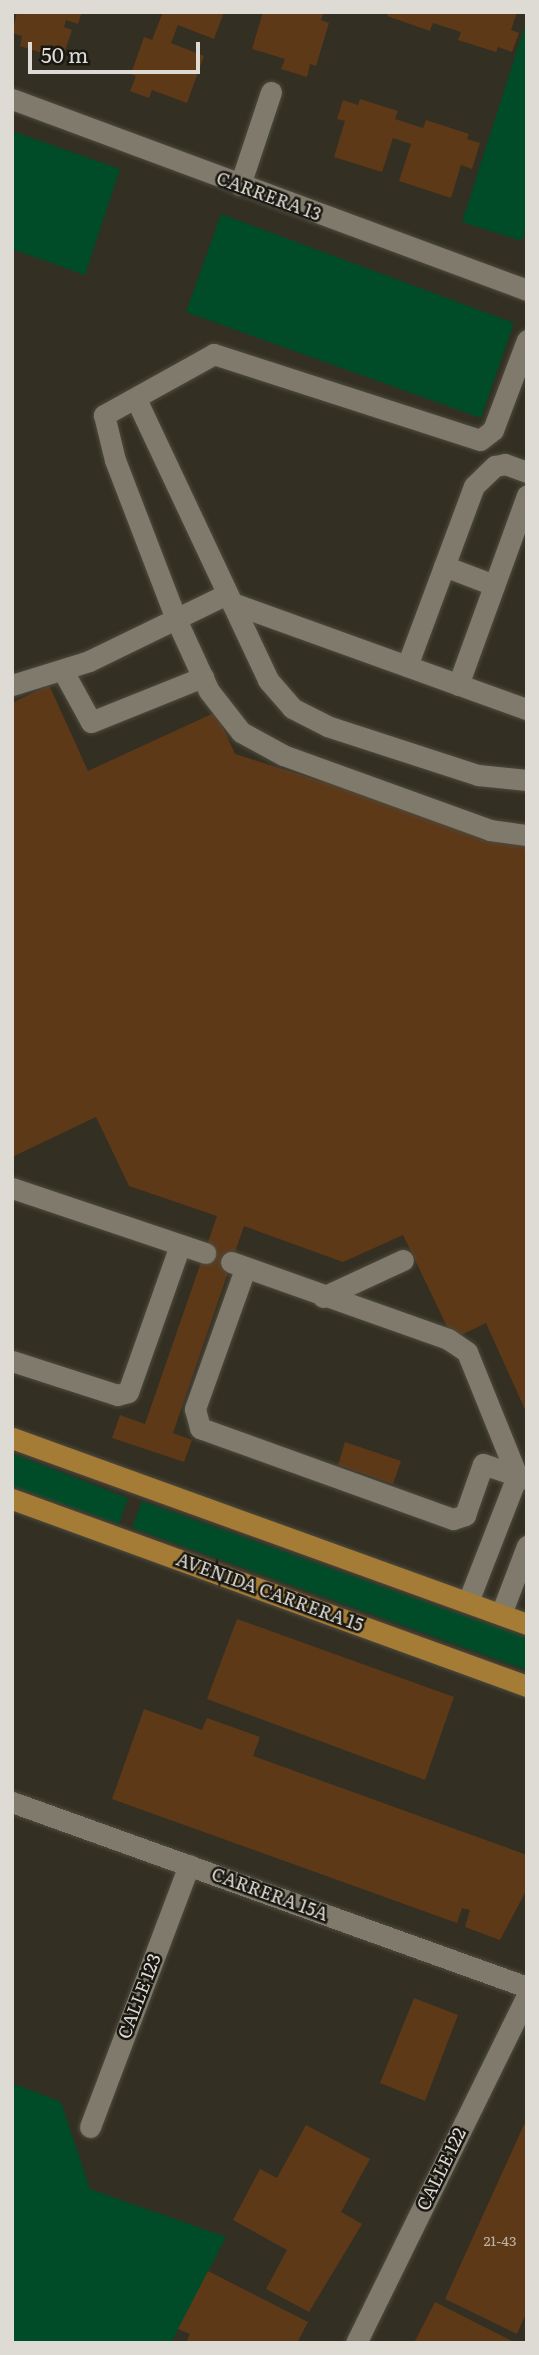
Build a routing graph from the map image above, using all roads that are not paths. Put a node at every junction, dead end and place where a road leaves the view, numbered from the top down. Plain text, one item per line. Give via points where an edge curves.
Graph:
1 (271, 92) dead end
2 (12, 99) edge
3 (240, 186) junction
4 (527, 290) edge
5 (527, 340) edge
6 (136, 399) junction
7 (527, 472) edge
8 (527, 495) edge
9 (444, 566) junction
10 (494, 585) junction
11 (230, 598) junction
12 (176, 619) junction
13 (407, 666) junction
14 (63, 671) junction
15 (204, 677) junction
16 (12, 685) edge
17 (458, 685) junction
18 (527, 709) edge
19 (527, 780) edge
20 (527, 835) edge
21 (12, 1188) edge
22 (180, 1245) junction
23 (205, 1253) dead end
24 (403, 1260) dead end
25 (323, 1297) junction
26 (12, 1361) edge
27 (12, 1438) edge
28 (522, 1477) edge
29 (12, 1499) edge
30 (527, 1546) edge
31 (468, 1602) junction
32 (501, 1614) junction
33 (525, 1619) edge
34 (527, 1686) edge
35 (12, 1802) edge
36 (189, 1865) junction
37 (527, 1987) edge
38 (527, 1996) edge
39 (90, 2127) dead end
40 (356, 2343) edge

1 - 3 street
2 - 3 street, CARRERA 13
3 - 4 street, CARRERA 13
5 - 6 street via 493,430 480,440 214,354
6 - 11 street
6 - 12 street via 104,415 119,471
7 - 9 street via 505,464 480,478
8 - 10 street
9 - 10 street
9 - 13 street
10 - 17 street
11 - 12 street
11 - 13 street
11 - 19 street via 268,680 292,708 310,720 478,775
12 - 14 street
12 - 15 street
13 - 17 street
14 - 15 street via 91,722
14 - 16 street
15 - 20 street via 221,711 261,746 490,830
17 - 18 street
21 - 22 street
22 - 23 street
22 - 26 street via 128,1392 117,1395
24 - 25 street
25 - 28 street via 462,1347
25 - 28 street via 238,1265 195,1409 200,1428 453,1520 465,1515 483,1464
27 - 31 main road
28 - 31 street
29 - 34 main road, AVENIDA CARRERA 15
30 - 32 street
31 - 32 main road
32 - 33 main road
35 - 36 street, CARRERA 15A
36 - 37 street, CARRERA 15A
36 - 39 street, CALLE 123
38 - 40 street, CALLE 122

